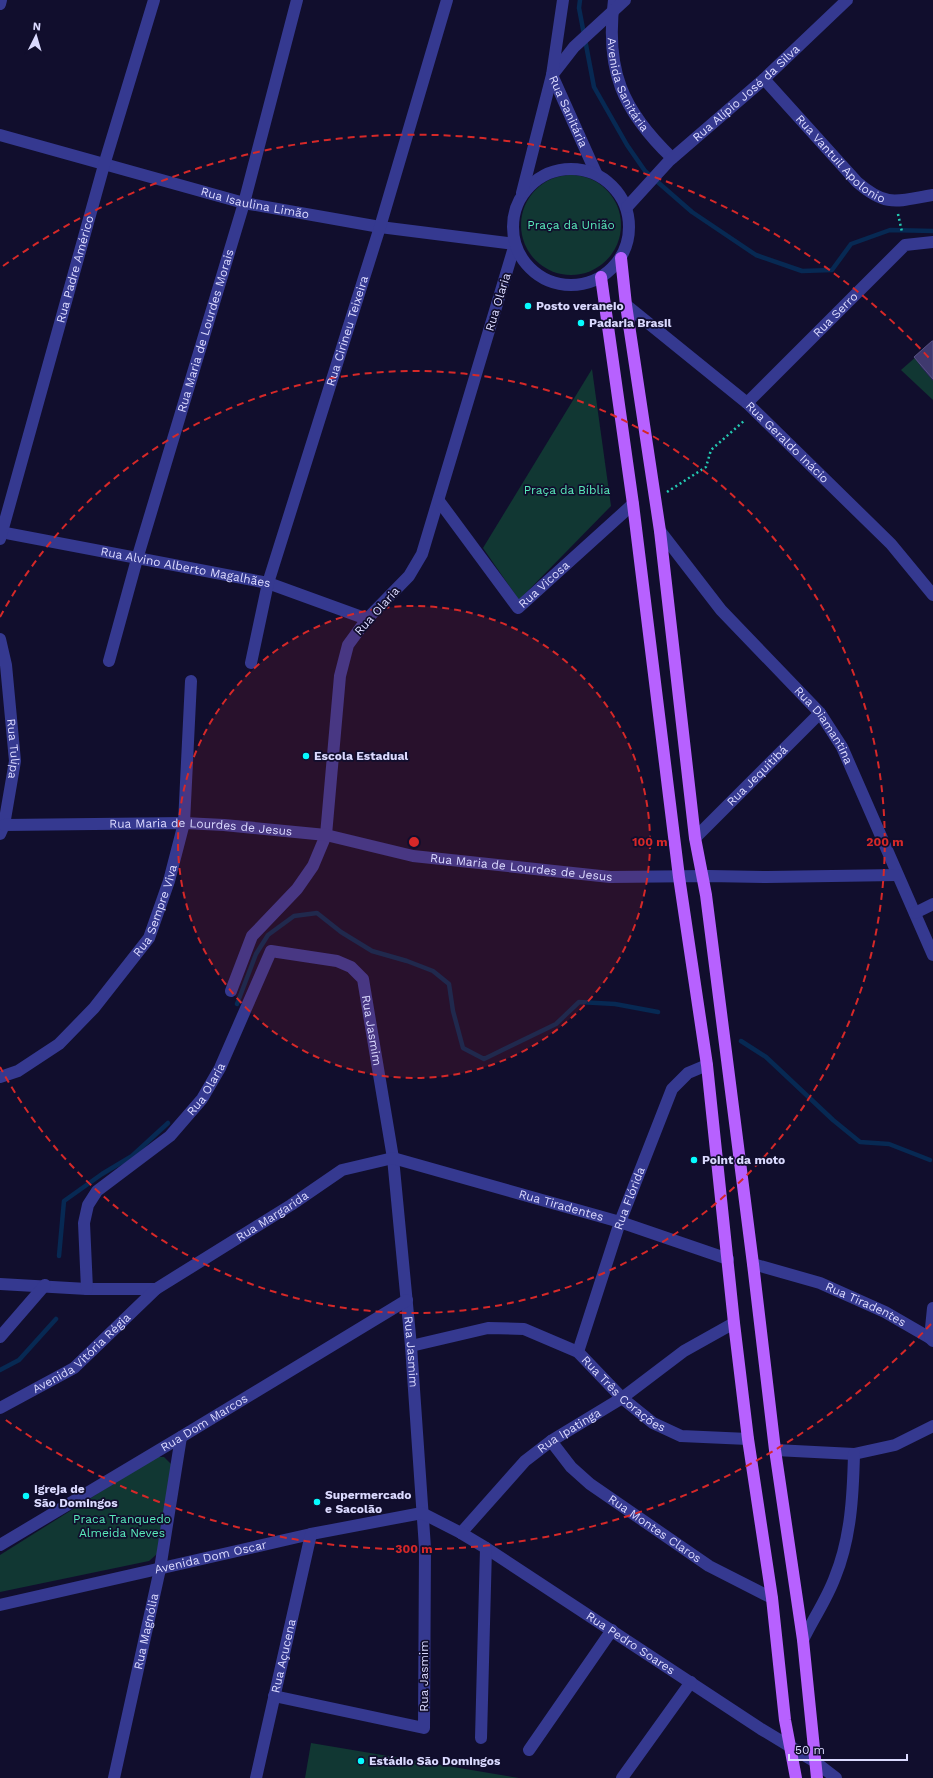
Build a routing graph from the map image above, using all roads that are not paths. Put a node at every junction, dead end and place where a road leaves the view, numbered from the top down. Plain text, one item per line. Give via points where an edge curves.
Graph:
1 (1, 0) edge
2 (154, 0) edge
3 (297, 0) edge
4 (447, 0) edge
5 (563, 0) edge
6 (625, 0) edge
7 (847, 0) edge
8 (0, 4) edge
9 (611, 9) edge
10 (552, 75) junction
11 (764, 79) junction
12 (0, 135) edge
13 (670, 159) junction
14 (104, 165) junction
15 (596, 173) junction
16 (933, 195) edge
17 (521, 196) junction
18 (244, 203) junction
19 (627, 207) junction
20 (380, 227) junction
21 (932, 242) edge
22 (515, 244) junction
23 (621, 258) junction
24 (601, 277) junction
25 (626, 305) junction
26 (751, 407) junction
27 (439, 501) junction
28 (633, 504) junction
29 (660, 531) junction
30 (0, 534) edge
31 (137, 559) junction
32 (268, 583) junction
33 (933, 595) edge
34 (367, 619) junction
35 (0, 639) edge
36 (109, 661) dead end
37 (251, 663) dead end
38 (191, 681) dead end
39 (820, 713) junction
40 (184, 823) junction
41 (2, 830) edge
42 (326, 835) junction
43 (695, 838) junction
44 (897, 875) junction
45 (679, 877) junction
46 (703, 877) junction
47 (933, 904) edge
48 (915, 913) junction
49 (933, 955) edge
50 (363, 979) joint
51 (231, 991) dead end
52 (707, 1065) junction
53 (0, 1077) edge
54 (393, 1158) junction
55 (620, 1222) junction
56 (728, 1259) junction
57 (753, 1264) junction
58 (0, 1284) edge
59 (45, 1285) junction
60 (87, 1288) junction
61 (156, 1289) junction
62 (407, 1300) junction
63 (933, 1308) edge
64 (734, 1323) junction
65 (0, 1337) edge
66 (931, 1339) edge
67 (411, 1346) junction
68 (578, 1352) junction
69 (622, 1398) junction
70 (0, 1408) edge
71 (933, 1426) edge
72 (181, 1437) junction
73 (748, 1439) junction
74 (551, 1441) junction
75 (774, 1450) junction
76 (854, 1454) junction
77 (422, 1513) junction
78 (461, 1533) junction
79 (311, 1534) junction
80 (0, 1545) edge
81 (486, 1548) junction
82 (160, 1569) junction
83 (772, 1598) junction
84 (0, 1605) edge
85 (612, 1630) junction
86 (803, 1640) junction
87 (691, 1682) junction
88 (274, 1696) junction
89 (481, 1738) dead end
90 (791, 1746) junction
91 (528, 1750) dead end
92 (814, 1761) junction
93 (114, 1778) edge
94 (256, 1778) edge
95 (622, 1778) edge
96 (796, 1778) edge
97 (817, 1778) edge
98 (836, 1778) edge

1 - 8 street
2 - 14 street, Rua Padre Américo
3 - 18 street, Rua Maria de Lourdes Morais
4 - 20 street, Rua Cirineu Teixeira
5 - 10 street, Rua Sanitária
6 - 9 street
7 - 11 street, Rua Alípio José da Silva
9 - 10 street via 574,47
9 - 13 street, Avenida Sanitária via 611,43 617,78 630,110
10 - 15 street, Rua Sanitária
10 - 17 street
11 - 13 street, Rua Alípio José da Silva
11 - 16 street, Rua Vantuil Apolonio via 857,182 873,196 895,202
12 - 14 street, Rua Isaulina Limão
13 - 19 street, Rua Alípio José da Silva
14 - 18 street, Rua Isaulina Limão
14 - 30 street, Rua Padre Américo
15 - 17 street via 562,169 536,180
15 - 19 street via 620,193
17 - 22 street via 514,211 512,228
18 - 20 street, Rua Isaulina Limão
18 - 31 street, Rua Maria de Lourdes Morais
19 - 23 street via 630,224 628,242
20 - 22 street, Rua Isaulina Limão
20 - 32 street, Rua Cirineu Teixeira
21 - 26 street, Rua Serro via 904,245
22 - 24 street via 523,261 537,274 554,282 572,285 591,282
22 - 27 street, Rua Olaria
23 - 24 street
23 - 25 main road
24 - 28 main road
25 - 26 street, Rua Geraldo Inácio
25 - 29 main road
26 - 33 street, Rua Geraldo Inácio via 891,544
27 - 28 street, Rua Vicosa via 518,608
27 - 34 street, Rua Olaria via 422,554 409,576
28 - 45 main road
29 - 39 street, Rua Diamantina via 721,610
29 - 43 main road
30 - 31 street, Rua Alvino Alberto Magalhães
31 - 32 street, Rua Alvino Alberto Magalhães
31 - 36 street, Rua Maria de Lourdes Morais
32 - 34 street, Rua Alvino Alberto Magalhães
32 - 37 street, Rua Cirineu Teixeira
34 - 42 street, Rua Olaria via 348,645 340,676
35 - 41 street, Rua Tulipa via 6,665 15,761
38 - 40 street, Rua Sempre Viva
39 - 43 street, Rua Jequitibá
39 - 44 street, Rua Diamantina via 842,747
40 - 41 street, Rua Maria de Lourdes de Jesus
40 - 42 street, Rua Maria de Lourdes de Jesus
40 - 53 street, Rua Sempre Viva via 169,881 149,938 94,1008 59,1044 18,1071
42 - 45 street, Rua Maria de Lourdes de Jesus via 413,856 610,877
42 - 51 street, Rua Olaria via 313,866 301,883 252,936
43 - 46 main road
44 - 46 street, Rua Maria de Lourdes de Jesus
44 - 48 street, Rua Diamantina
45 - 46 street, Rua Maria de Lourdes de Jesus
45 - 52 main road
46 - 57 main road
47 - 48 street
48 - 49 street, Rua Diamantina
50 - 54 street, Rua Jasmim
50 - 60 street, Rua Olaria via 351,967 337,960 271,951 220,1068 202,1099 170,1136 97,1191 88,1204 84,1223
52 - 55 street, Rua Flórida via 688,1073 672,1088
52 - 56 main road
54 - 55 street, Rua Tiradentes
54 - 61 street, Rua Margarida via 342,1170
54 - 62 street, Rua Jasmim
55 - 56 street, Rua Tiradentes
55 - 68 street, Rua Flórida
56 - 64 main road
57 - 66 street, Rua Tiradentes via 820,1283 885,1312
57 - 75 main road
58 - 59 street
59 - 60 street
59 - 65 street
60 - 61 street
61 - 70 street, Avenida Vitória Régia via 74,1368
62 - 67 street, Rua Jasmim
62 - 72 street, Rua Dom Marcos
63 - 66 street
64 - 69 street, Rua Ipatinga via 684,1351
64 - 73 main road
67 - 68 street, Rua Três Corações via 488,1328 524,1329
67 - 77 street, Rua Jasmim
68 - 69 street, Rua Três Corações
69 - 73 street, Rua Três Corações via 653,1423 681,1436
69 - 74 street, Rua Ipatinga
71 - 76 street via 895,1445
72 - 80 street, Rua Dom Marcos
72 - 82 street, Rua Magnólia
73 - 83 main road
74 - 78 street, Rua Ipatinga via 525,1461
74 - 83 street, Rua Montes Claros via 571,1467 590,1484 709,1566
75 - 76 street
75 - 86 main road
76 - 86 street via 847,1540 835,1578
77 - 78 street, Rua Pedro Soares
77 - 79 street, Avenida Dom Oscar
77 - 88 street, Rua Jasmim via 425,1548 424,1728
78 - 81 street, Rua Pedro Soares
79 - 82 street, Avenida Dom Oscar
79 - 88 street, Rua Açucena
81 - 85 street, Rua Pedro Soares
81 - 89 street
82 - 84 street, Avenida Dom Oscar
82 - 93 street, Rua Magnólia
83 - 90 main road via 785,1720
85 - 87 street, Rua Pedro Soares
85 - 91 street
86 - 92 main road
87 - 90 street, Rua Pedro Soares
87 - 95 street
88 - 94 street, Rua Açucena
90 - 92 street, Rua Pedro Soares
90 - 96 main road
92 - 97 main road
92 - 98 street, Rua Pedro Soares

